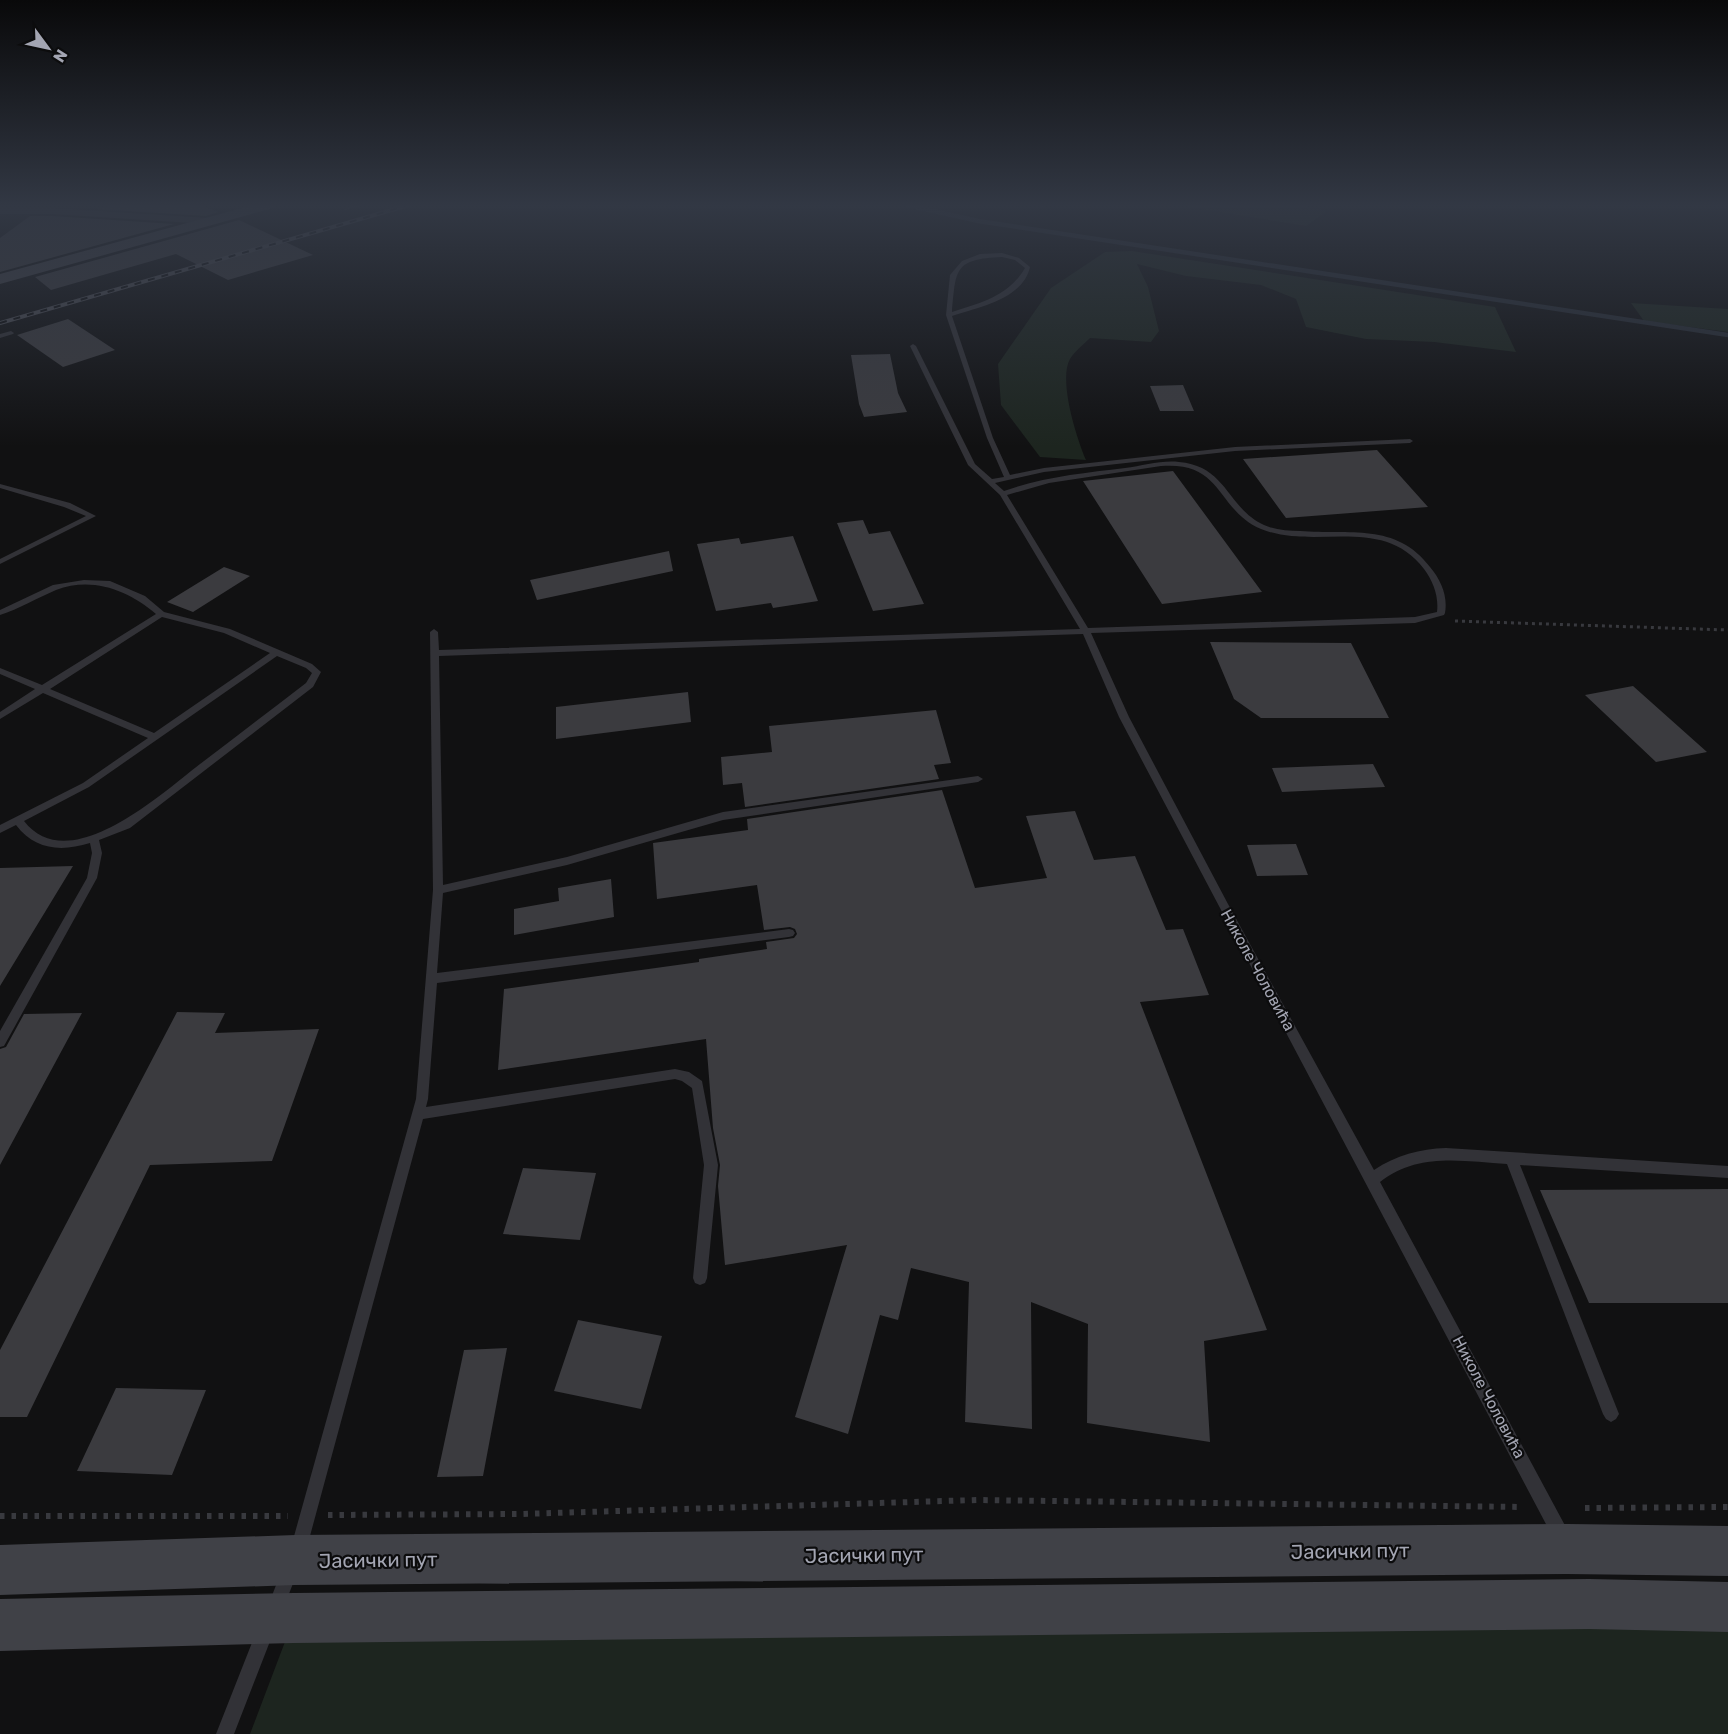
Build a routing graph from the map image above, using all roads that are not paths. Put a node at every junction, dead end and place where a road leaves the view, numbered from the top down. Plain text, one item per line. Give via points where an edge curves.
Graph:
1 (952, 286) edge
2 (1017, 286) edge
3 (949, 315) junction
4 (11, 333) dead end
5 (0, 336) edge
6 (914, 346) dead end
7 (1410, 441) dead end
8 (1008, 478) junction
9 (990, 482) junction
10 (0, 486) edge
11 (1003, 494) junction
12 (0, 562) edge
13 (0, 614) edge
14 (161, 614) junction
15 (434, 632) dead end
16 (1087, 633) junction
17 (277, 652) junction
18 (435, 653) junction
19 (0, 671) edge
20 (44, 688) junction
21 (0, 716) edge
22 (155, 737) junction
23 (978, 779) dead end
24 (18, 821) junction
25 (0, 829) edge
26 (94, 839) junction
27 (438, 890) junction
28 (789, 933) dead end
29 (431, 979) junction
30 (0, 1042) edge
31 (418, 1114) junction
32 (1511, 1158) junction
33 (1728, 1172) edge
34 (1372, 1180) junction
35 (700, 1278) dead end
36 (1611, 1414) dead end
37 (1728, 1551) edge
38 (295, 1560) junction
39 (1572, 1563) junction
40 (0, 1570) edge
41 (1728, 1607) edge
42 (271, 1618) junction
43 (0, 1625) edge
44 (225, 1734) edge

1 - 3 lane
2 - 3 lane via 1007,294
3 - 8 lane via 990,438
4 - 5 lane
6 - 9 lane, Николе Чоловића via 972,465
7 - 8 lane via 1235,448 1044,470
8 - 9 lane
9 - 11 lane, Николе Чоловића
10 - 12 lane via 92,516
11 - 16 lane, Николе Чоловића
11 - 16 lane via 1060,478 1172,464 1193,466 1212,476 1244,519 1264,528 1298,535 1373,534 1404,545 1422,560 1436,581 1442,608 1441,613 1415,620
13 - 14 lane via 56,587 96,582 129,591
14 - 17 lane via 218,627
14 - 20 lane
15 - 18 lane
16 - 18 lane
16 - 34 lane, Николе Чоловића via 1135,738
17 - 22 lane
17 - 26 lane via 314,668 314,680 126,825
18 - 27 lane
19 - 20 lane
20 - 21 lane
20 - 22 lane
22 - 24 lane via 86,785
23 - 27 lane via 723,816 567,861
24 - 25 lane
24 - 26 lane via 30,836 52,843
26 - 30 lane via 97,853 92,878
27 - 29 lane
28 - 29 lane
29 - 31 lane
31 - 35 lane via 675,1074 692,1079 698,1085 711,1165
31 - 38 lane
32 - 33 lane
32 - 34 lane via 1413,1156
32 - 36 lane
34 - 39 lane, Николе Чоловића
37 - 39 main road, Јасички пут
38 - 39 main road, Јасички пут
38 - 40 main road, Јасички пут
38 - 42 lane
39 - 41 main road, Јасички пут
39 - 42 main road, Јасички пут
42 - 43 main road, Јасички пут
42 - 44 lane

